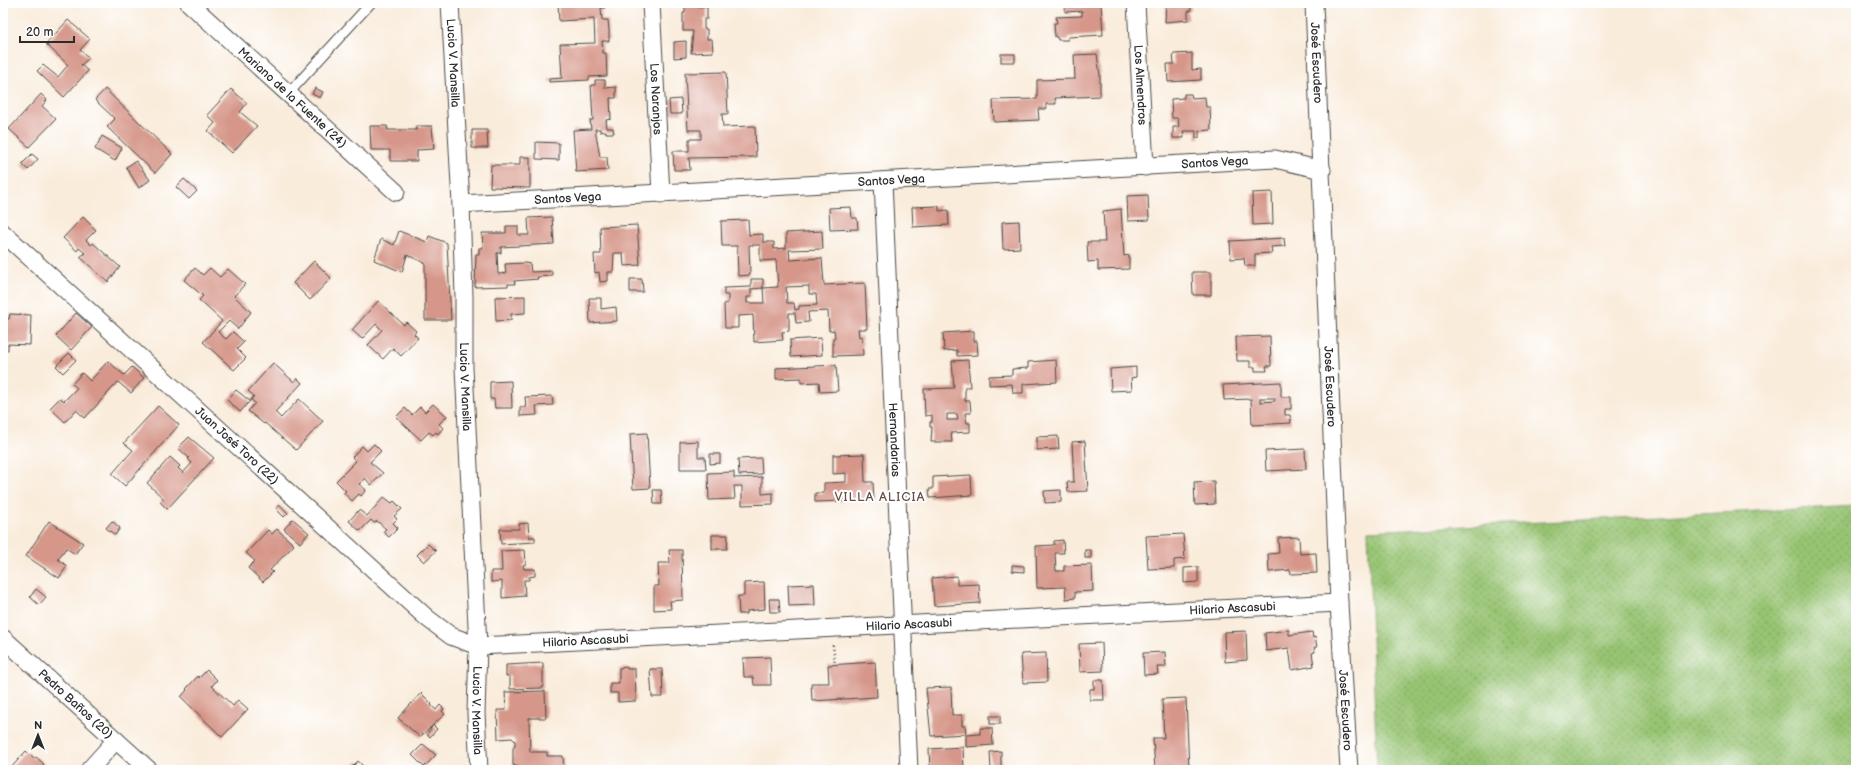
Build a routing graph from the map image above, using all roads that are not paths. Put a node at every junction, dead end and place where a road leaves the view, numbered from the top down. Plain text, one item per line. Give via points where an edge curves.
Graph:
1 (189, 3) edge
2 (371, 3) edge
3 (450, 3) edge
4 (651, 3) edge
5 (1136, 3) edge
6 (1314, 3) edge
7 (288, 94) junction
8 (1145, 166) junction
9 (1322, 170) junction
10 (883, 181) junction
11 (396, 192) dead end
12 (661, 194) junction
13 (461, 204) junction
14 (3, 233) edge
15 (1339, 603) junction
16 (903, 625) junction
17 (3, 638) edge
18 (478, 646) junction
19 (116, 740) junction
20 (89, 770) edge
21 (149, 770) edge
22 (479, 770) edge
23 (909, 770) edge
24 (1349, 770) edge

1 - 7 street, Mariano de la Fuente (24)
2 - 7 lane
3 - 13 street, Lucio V. Mansilla
4 - 12 street, Los Naranjos
5 - 8 street, Los Almendros
6 - 9 street, José Escudero
7 - 11 street, Mariano de la Fuente (24)
8 - 9 street, Santos Vega via 1275,159
8 - 10 street, Santos Vega
9 - 15 street, José Escudero
10 - 12 street, Santos Vega
10 - 16 street, Hernandarias
12 - 13 street, Santos Vega
13 - 18 street, Lucio V. Mansilla via 464,368
14 - 18 street, Juan José Toro (22) via 427,618 451,636
15 - 16 street, Hilario Ascasubi
15 - 24 street, José Escudero
16 - 18 street, Hilario Ascasubi
16 - 23 street, Hernandarias
17 - 19 street, Pedro Baños (20)
18 - 22 street, Lucio V. Mansilla via 476,713
19 - 20 street
19 - 21 street, Pedro Baños (20)

